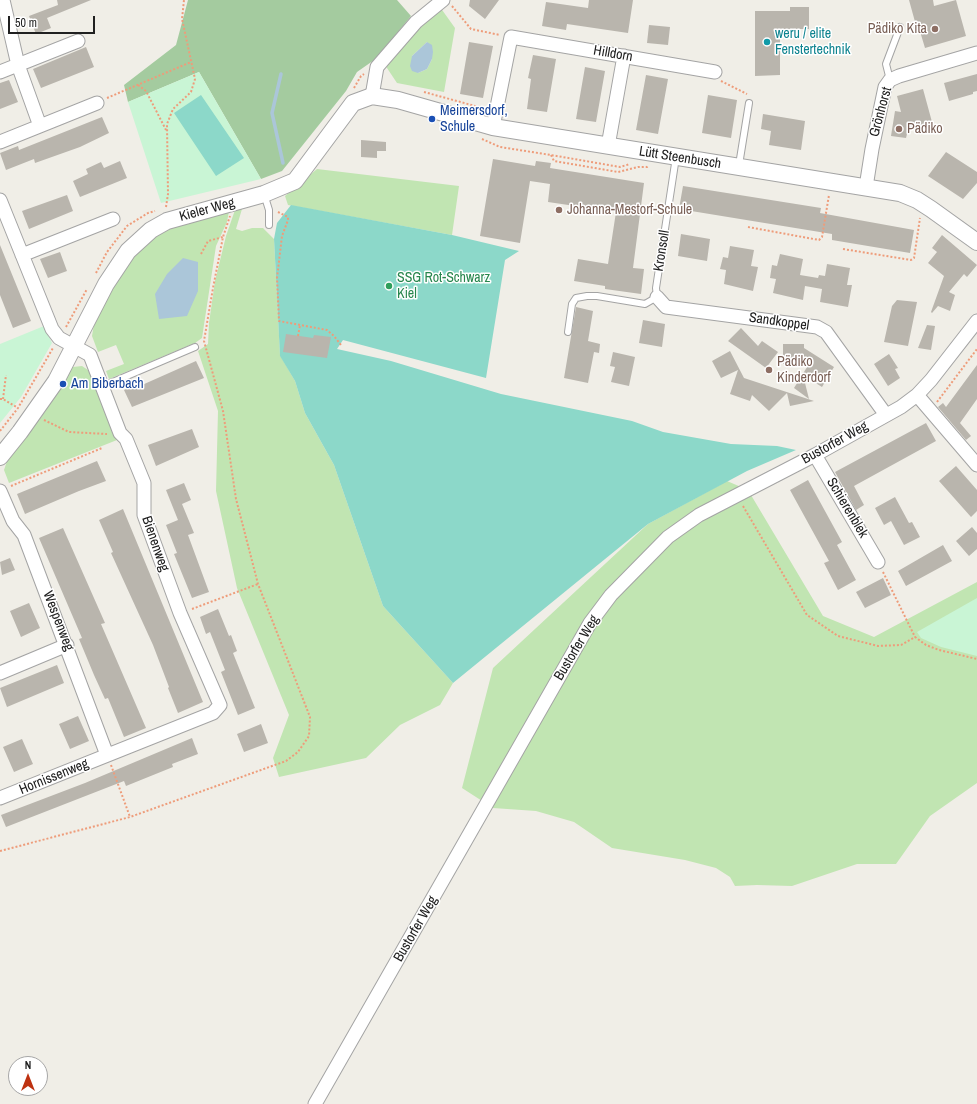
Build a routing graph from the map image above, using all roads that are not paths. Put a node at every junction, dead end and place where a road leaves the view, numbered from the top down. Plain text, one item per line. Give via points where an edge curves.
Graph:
1 (3, 0) edge
2 (443, 0) edge
3 (900, 27) dead end
4 (78, 41) dead end
5 (977, 53) edge
6 (624, 56) junction
7 (18, 65) junction
8 (0, 72) edge
9 (716, 72) road end
10 (890, 80) junction
11 (372, 96) junction
12 (97, 103) road end
13 (750, 103) road end
14 (40, 126) junction
15 (493, 127) junction
16 (0, 142) edge
17 (608, 146) junction
18 (676, 157) junction
19 (738, 167) junction
20 (866, 187) junction
21 (264, 194) junction
22 (0, 200) edge
23 (113, 219) dead end
24 (269, 225) dead end
25 (977, 242) edge
26 (22, 255) junction
27 (657, 297) junction
28 (977, 321) edge
29 (568, 332) dead end
30 (74, 346) junction
31 (195, 347) dead end
32 (101, 387) junction
33 (917, 395) junction
34 (886, 414) junction
35 (815, 455) junction
36 (0, 457) edge
37 (977, 465) edge
38 (4, 489) edge
39 (878, 562) road end
40 (67, 646) junction
41 (0, 673) edge
42 (220, 705) joint
43 (107, 755) junction
44 (0, 798) edge
45 (315, 1104) edge

1 - 7 street
2 - 11 street via 416,22 377,67
3 - 10 lane via 886,64
4 - 7 street
5 - 10 street, Grönhorst
6 - 9 street, Hilldorn
6 - 15 street, Hilldorn via 511,37
6 - 17 street
7 - 8 street
7 - 14 street
10 - 20 street, Grönhorst via 885,87
11 - 15 street, Lütt Steenbusch via 398,100
11 - 21 street, Kieler Weg via 353,103 295,181
12 - 14 street
13 - 19 lane
14 - 16 street
15 - 17 street, Lütt Steenbusch
17 - 18 street, Lütt Steenbusch
18 - 19 street, Lütt Steenbusch
18 - 27 lane, Kronsoll via 656,288
19 - 20 street, Lütt Steenbusch
20 - 25 street, Lütt Steenbusch via 917,200
21 - 24 lane via 269,210
21 - 30 street, Kieler Weg via 168,221 151,230 128,251 106,284
22 - 26 street
23 - 26 street
26 - 30 street, Bienenweg via 52,328 60,338
27 - 29 lane via 645,304 597,296 576,298 572,304
27 - 34 street, Sandkoppel via 666,306 817,327 826,332
28 - 33 street, Bustorfer Weg
30 - 32 street, Bienenweg via 90,355
30 - 36 street, Kieler Weg via 56,381 25,411
31 - 32 lane
32 - 42 street, Bienenweg via 144,483 144,515 180,613
33 - 34 street, Bustorfer Weg
33 - 37 street
34 - 35 street, Bustorfer Weg
35 - 39 street, Schierenblek
35 - 45 street, Bustorfer Weg via 699,515 668,537 611,595 590,623
38 - 40 street, Wespenweg via 13,521 24,535
40 - 41 street
40 - 43 street, Wespenweg
42 - 43 street, Hornissenweg via 213,713
43 - 44 street, Hornissenweg

